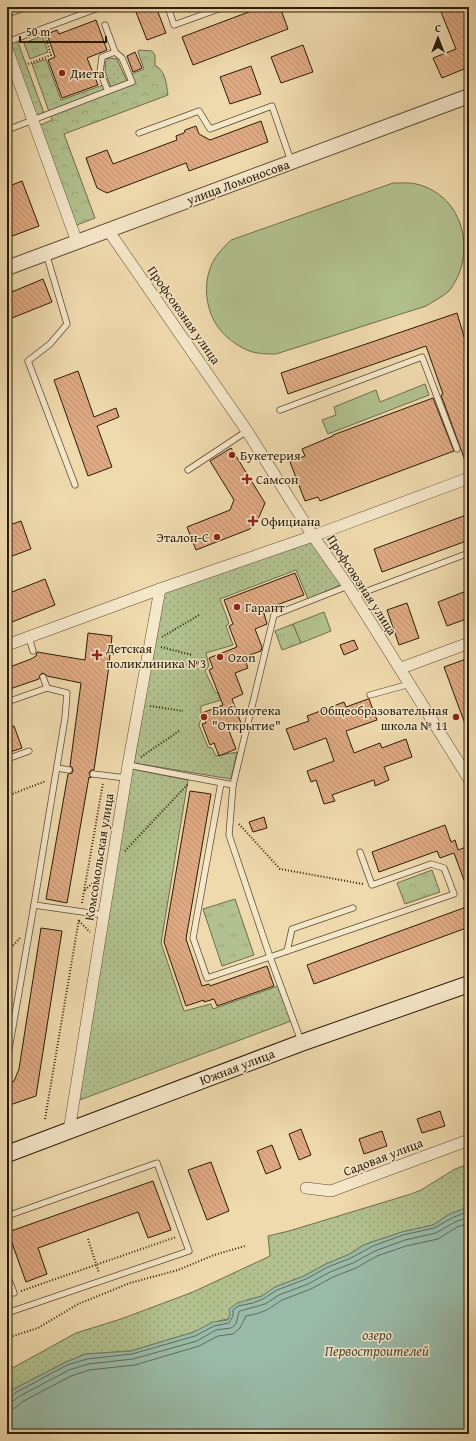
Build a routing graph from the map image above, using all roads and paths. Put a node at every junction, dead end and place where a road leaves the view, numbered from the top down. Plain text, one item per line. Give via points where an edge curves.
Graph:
1 (27, 7) edge
2 (101, 7) edge
3 (168, 7) edge
4 (224, 7) edge
5 (7, 14) edge
6 (105, 24) dead end
7 (42, 29) junction
8 (7, 42) edge
9 (7, 49) edge
10 (115, 52) junction
11 (28, 64) dead end
12 (108, 91) junction
13 (469, 96) edge
14 (33, 120) junction
15 (7, 130) edge
16 (139, 133) dead end
17 (291, 162) junction
18 (108, 230) junction
19 (77, 242) junction
20 (46, 253) junction
21 (7, 268) edge
22 (280, 410) dead end
23 (247, 431) junction
24 (457, 450) dead end
25 (188, 470) dead end
26 (469, 478) edge
27 (74, 485) dead end
28 (313, 536) junction
29 (469, 553) edge
30 (348, 586) junction
31 (160, 589) junction
32 (354, 596) junction
33 (199, 615) dead end
34 (29, 637) junction
35 (469, 644) edge
36 (7, 645) edge
37 (150, 645) junction
38 (33, 651) dead end
39 (192, 655) dead end
40 (404, 667) dead end
41 (43, 677) dead end
42 (410, 684) junction
43 (47, 688) junction
44 (370, 695) dead end
45 (7, 702) edge
46 (139, 704) junction
47 (183, 711) dead end
48 (179, 731) dead end
49 (29, 751) dead end
50 (7, 759) edge
51 (128, 766) junction
52 (56, 768) junction
53 (69, 770) dead end
54 (93, 774) dead end
55 (104, 775) junction
56 (55, 777) junction
57 (126, 778) junction
58 (194, 778) junction
59 (469, 779) edge
60 (221, 783) junction
61 (233, 785) junction
62 (7, 796) edge
63 (230, 814) junction
64 (360, 852) dead end
65 (112, 866) junction
66 (372, 885) junction
67 (34, 905) junction
68 (353, 908) dead end
69 (81, 912) junction
70 (104, 915) junction
71 (287, 952) junction
72 (270, 957) junction
73 (469, 984) edge
74 (301, 1043) junction
75 (7, 1061) edge
76 (45, 1119) dead end
77 (69, 1131) junction
78 (469, 1140) edge
79 (7, 1154) edge
80 (306, 1188) dead end
81 (7, 1216) edge
82 (182, 1234) junction
83 (88, 1239) dead end
84 (245, 1246) dead end
85 (97, 1265) junction
86 (7, 1275) edge
87 (102, 1282) junction
88 (14, 1294) joint
89 (7, 1313) edge
90 (7, 1338) edge

1 - 5 lane
2 - 7 lane
3 - 4 lane via 174,25
6 - 10 lane
7 - 8 lane
7 - 11 path via 51,54
9 - 14 street
10 - 12 lane via 102,57 100,72
10 - 12 lane via 122,58 132,82
12 - 14 lane
13 - 17 street, улица Ломоносова
14 - 15 lane
14 - 19 street
16 - 17 lane via 199,111 210,129 272,106
17 - 18 street, улица Ломоносова
18 - 19 street, улица Ломоносова
18 - 23 street, Профсоюзная улица
19 - 20 street, улица Ломоносова
20 - 21 street, улица Ломоносова
20 - 27 lane via 67,324 50,344 28,361
22 - 24 lane via 422,357
23 - 25 lane
23 - 28 street, Профсоюзная улица
26 - 28 street
28 - 30 street, Профсоюзная улица
28 - 31 street
29 - 32 lane
30 - 32 street, Профсоюзная улица
30 - 61 lane via 274,615
31 - 34 street
31 - 37 street, Комсомольская улица
32 - 42 street, Профсоюзная улица
33 - 37 path
34 - 36 street
34 - 38 lane
35 - 40 street
37 - 39 path
37 - 46 street, Комсомольская улица
41 - 43 lane
42 - 44 lane
42 - 59 street, Профсоюзная улица
43 - 45 lane
43 - 52 lane via 67,693
46 - 47 path
46 - 51 street, Комсомольская улица
48 - 51 path
49 - 50 lane
51 - 57 street, Комсомольская улица
51 - 58 lane
52 - 53 lane
52 - 56 lane
54 - 55 lane
55 - 57 lane
55 - 69 path
56 - 62 path
56 - 67 lane
57 - 65 street, Комсомольская улица
58 - 60 lane
58 - 65 path
60 - 61 lane
60 - 72 lane via 193,938 207,978
61 - 63 lane
63 - 66 path via 280,870
63 - 72 lane via 229,835
64 - 66 lane
65 - 70 street, Комсомольская улица
66 - 71 lane via 431,864 444,868 454,894
67 - 69 lane
67 - 75 lane
68 - 71 lane via 292,929
69 - 70 lane
69 - 76 path
70 - 77 street, Комсомольская улица
71 - 72 lane
72 - 74 lane
73 - 74 main road, Южная улица
74 - 77 main road, Южная улица
77 - 79 main road, Южная улица
78 - 80 street, Садовая улица via 332,1191
81 - 82 lane via 157,1162
82 - 85 path
82 - 87 lane via 189,1251
83 - 85 path
84 - 90 path via 178,1270 130,1283 78,1304 38,1328
85 - 87 path
85 - 88 path
86 - 88 lane
87 - 89 lane

